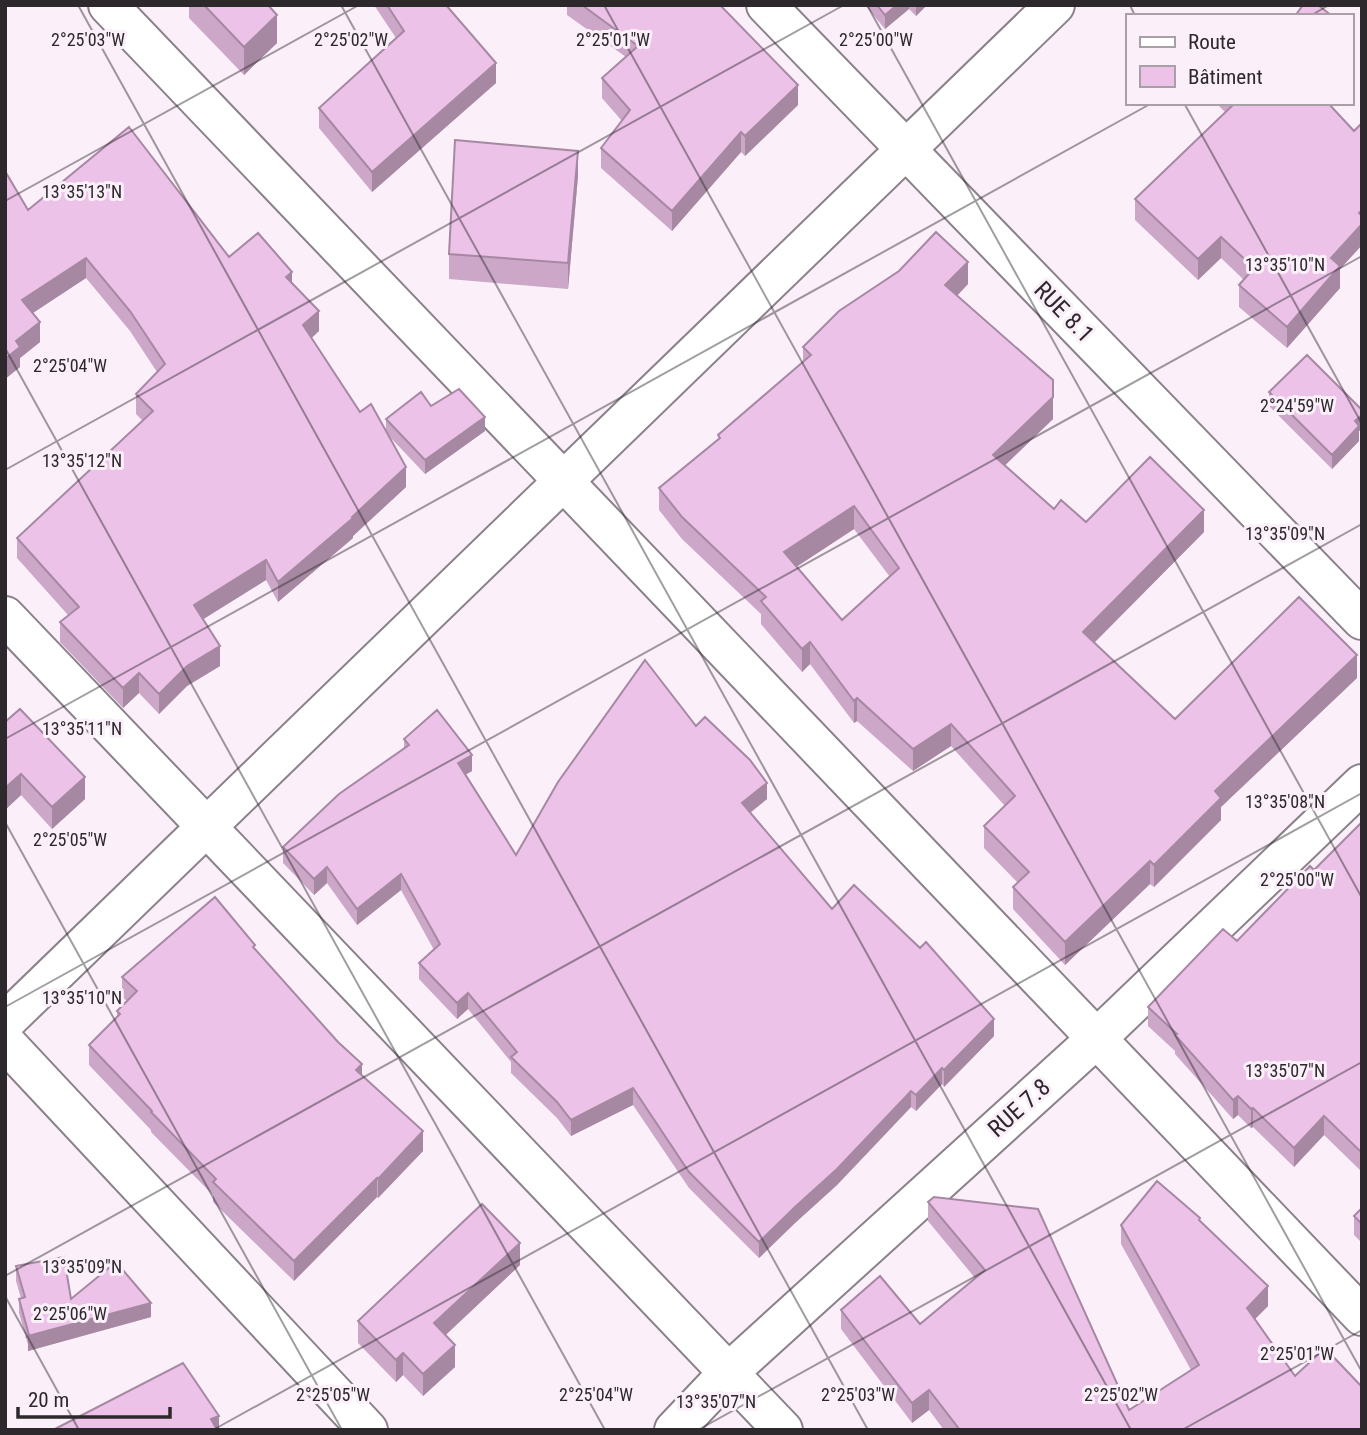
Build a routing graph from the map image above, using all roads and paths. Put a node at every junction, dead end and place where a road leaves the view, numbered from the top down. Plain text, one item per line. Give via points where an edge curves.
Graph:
1 (108, 5) edge
2 (766, 5) edge
3 (1055, 5) edge
4 (905, 149) junction
5 (562, 481) junction
6 (5, 616) edge
7 (1362, 620) edge
8 (1362, 784) edge
9 (206, 827) junction
10 (5, 1022) edge
11 (1096, 1039) junction
12 (5, 1042) edge
13 (1362, 1316) edge
14 (728, 1373) junction
15 (368, 1430) edge
16 (674, 1430) edge
17 (783, 1430) edge

1 - 5 street
2 - 4 street, RUE 8.1
3 - 4 street
4 - 5 street
4 - 7 street, RUE 8.1
5 - 9 street
5 - 11 street
6 - 9 street
8 - 11 street, RUE 7.8
9 - 10 street
9 - 14 street
11 - 13 street
11 - 14 street, RUE 7.8
12 - 15 street
14 - 16 street, RUE 7.8
14 - 17 street

